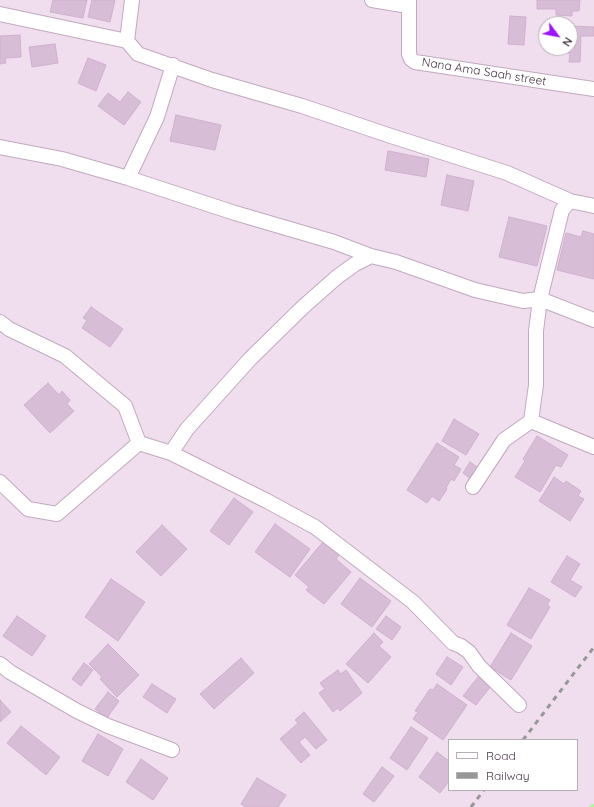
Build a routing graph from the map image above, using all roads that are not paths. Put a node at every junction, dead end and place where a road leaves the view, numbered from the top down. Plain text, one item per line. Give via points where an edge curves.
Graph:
1 (132, 0) edge
2 (372, 0) edge
3 (409, 3) edge
4 (0, 14) edge
5 (127, 41) junction
6 (173, 65) junction
7 (594, 89) edge
8 (0, 147) edge
9 (128, 178) junction
10 (570, 201) junction
11 (594, 206) edge
12 (371, 256) junction
13 (540, 300) junction
14 (594, 320) edge
15 (0, 322) edge
16 (532, 421) junction
17 (139, 442) junction
18 (594, 447) edge
19 (171, 454) junction
20 (0, 482) edge
21 (473, 487) dead end
22 (0, 664) edge
23 (520, 705) dead end
24 (172, 750) dead end

1 - 5 street
2 - 3 street
3 - 7 street, Nana Ama Saah street via 409,54 415,62
4 - 5 street
5 - 6 street via 138,54
6 - 9 street via 157,117
6 - 10 street via 212,80 302,106 507,173
8 - 9 street via 62,158
9 - 12 street via 334,242
10 - 11 street
10 - 13 street via 562,210
12 - 13 street via 498,296 523,301
12 - 19 street via 337,277 250,359 187,429
13 - 14 street
13 - 16 street
15 - 17 street via 9,329 65,356 125,406
16 - 18 street
16 - 21 street via 504,440
17 - 19 street
17 - 20 street via 57,514 28,509
19 - 23 street via 315,527 413,602 453,643 470,652 479,666
22 - 24 street via 77,711 108,726

